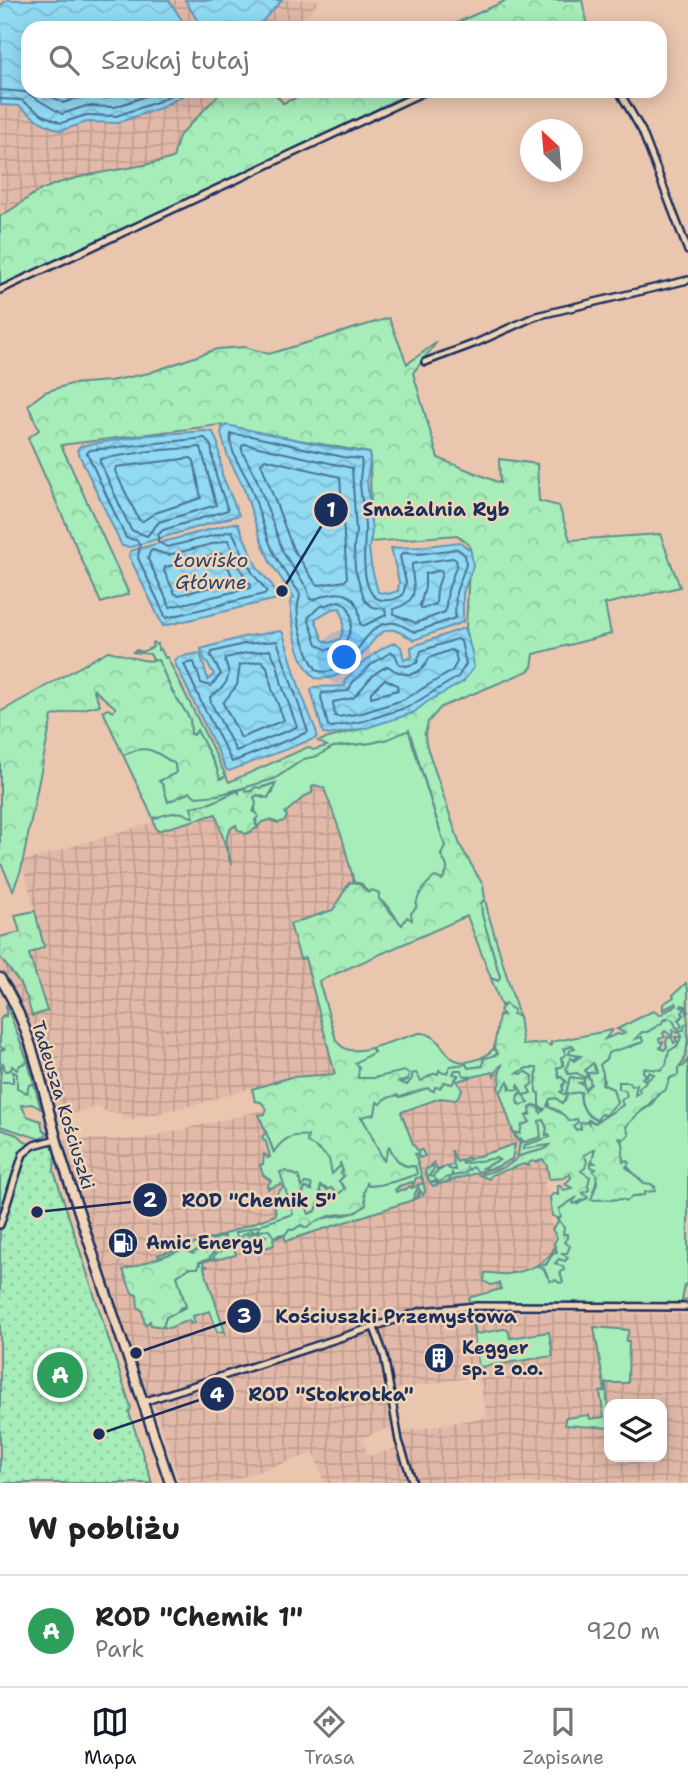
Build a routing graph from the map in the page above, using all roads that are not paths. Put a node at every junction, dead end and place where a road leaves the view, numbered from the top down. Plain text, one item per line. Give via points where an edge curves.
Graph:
1 (411, 98) edge
2 (623, 98) edge
3 (688, 251) edge
4 (688, 280) edge
5 (0, 290) edge
6 (425, 362) dead end
7 (0, 978) edge
8 (56, 1139) junction
9 (0, 1225) edge
10 (688, 1307) edge
11 (373, 1325) junction
12 (143, 1402) junction
13 (170, 1483) edge
14 (413, 1483) edge

1 - 5 street
2 - 3 street via 642,131
4 - 6 street via 536,316
7 - 8 main road, Tadeusza Kościuszki via 25,1031
8 - 9 street via 34,1145 23,1154
8 - 12 main road, Tadeusza Kościuszki
10 - 11 street via 454,1307
11 - 12 street
11 - 14 street
12 - 13 main road, Tadeusza Kościuszki

